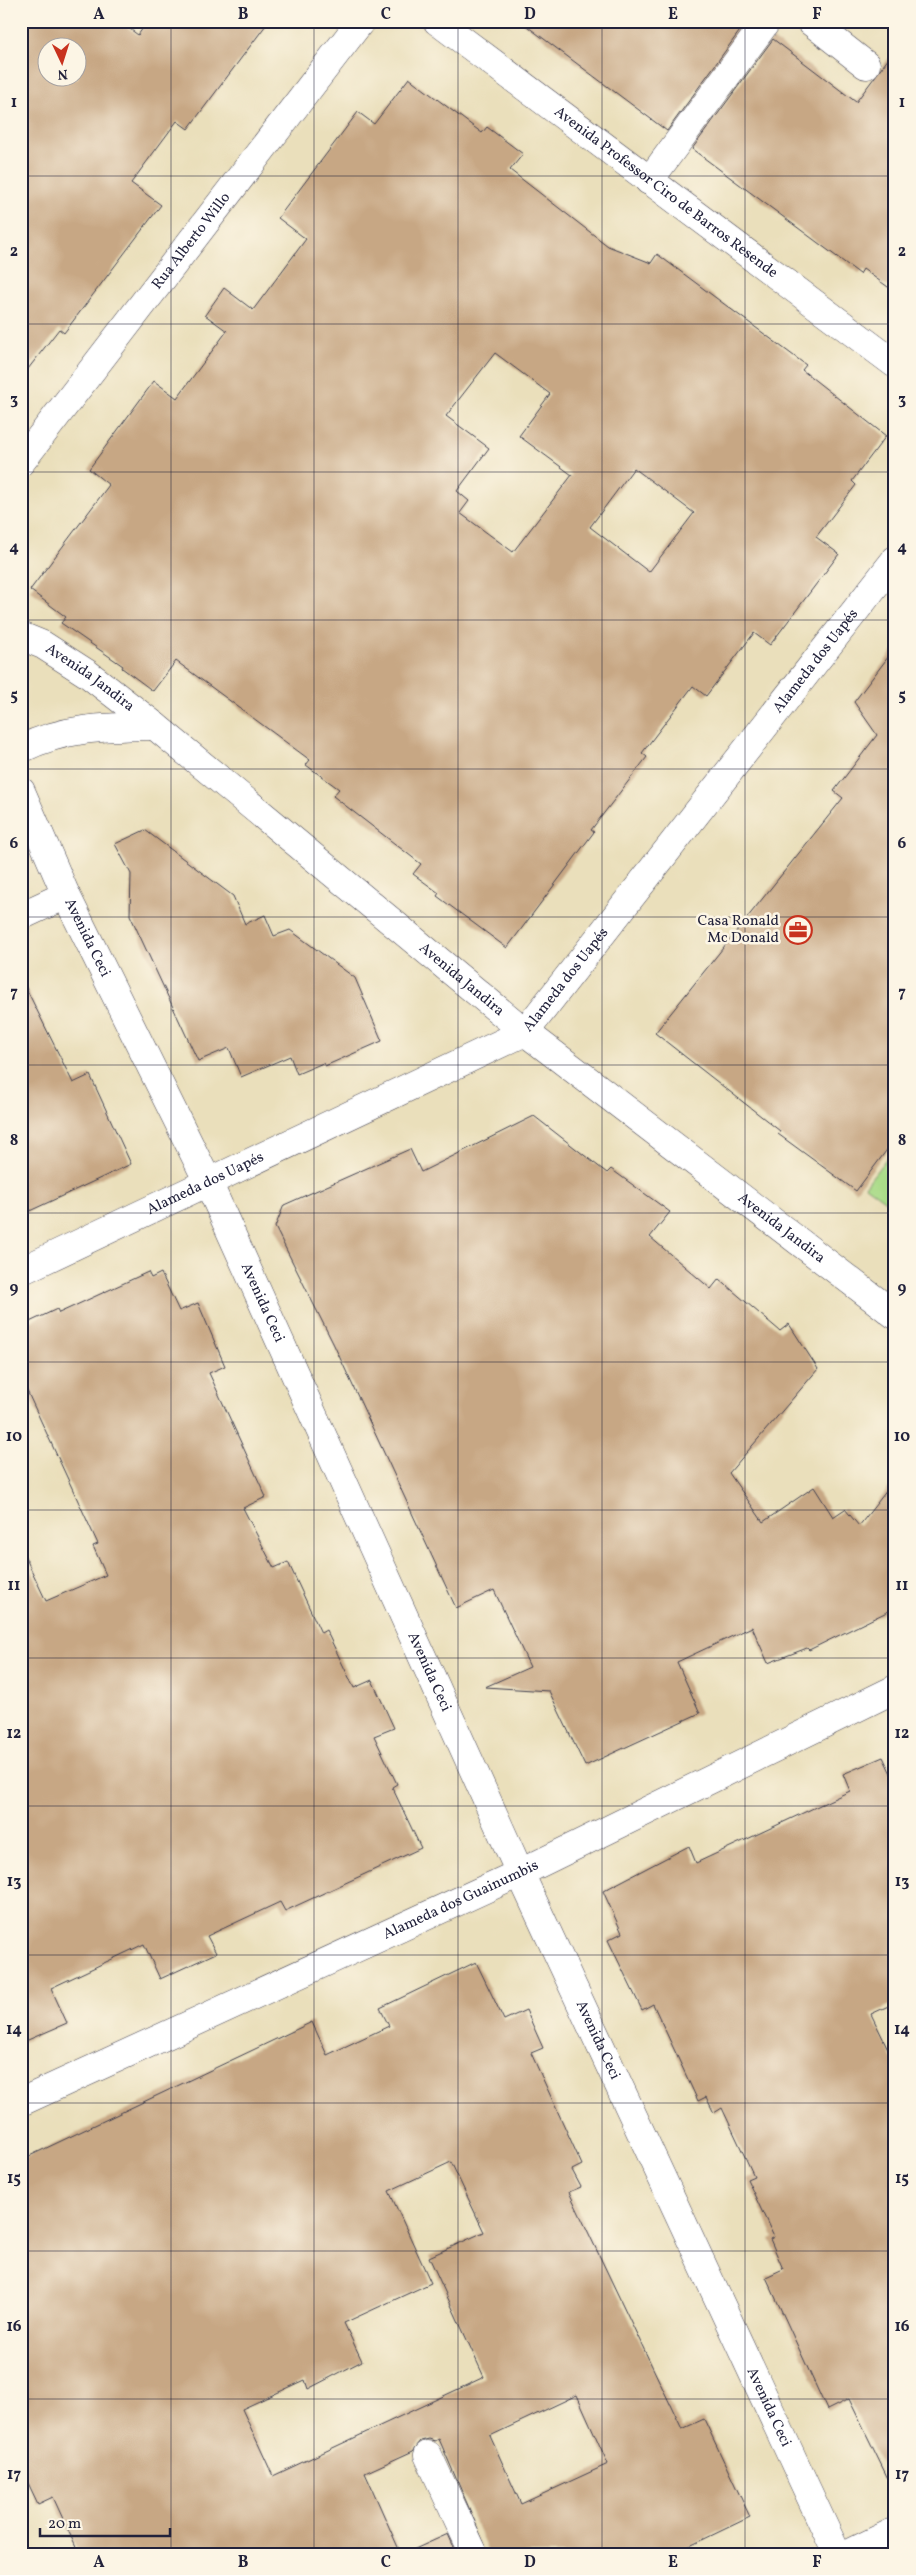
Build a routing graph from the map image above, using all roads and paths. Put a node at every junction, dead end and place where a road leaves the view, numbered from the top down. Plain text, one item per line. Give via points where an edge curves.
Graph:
1 (361, 21) edge
2 (438, 21) edge
3 (767, 21) edge
4 (810, 21) edge
5 (866, 65) dead end
6 (649, 181) junction
7 (895, 364) edge
8 (21, 462) edge
9 (895, 560) edge
10 (21, 636) edge
11 (155, 726) junction
12 (21, 749) edge
13 (21, 791) edge
14 (66, 895) junction
15 (21, 916) edge
16 (525, 1032) junction
17 (208, 1182) junction
18 (21, 1271) edge
19 (895, 1315) edge
20 (895, 1689) edge
21 (520, 1873) junction
22 (21, 2102) edge
23 (428, 2455) dead end
24 (895, 2531) edge
25 (474, 2554) edge
26 (837, 2554) edge
27 (848, 2554) edge

1 - 8 street, Rua Alberto Willo
2 - 6 street, Avenida Professor Ciro de Barros Resende
3 - 6 street
4 - 5 street
6 - 7 street, Avenida Professor Ciro de Barros Resende
9 - 16 street, Alameda dos Uapés
10 - 11 street, Avenida Jandira via 43,645 88,674
11 - 12 street, Avenida Jandira via 68,731 44,737
11 - 16 street, Avenida Jandira
13 - 14 street, Avenida Ceci
14 - 15 street
14 - 17 street, Avenida Ceci
16 - 17 street, Alameda dos Uapés
16 - 19 street, Avenida Jandira
17 - 18 street, Alameda dos Uapés
17 - 21 street, Avenida Ceci
20 - 21 street, Alameda dos Guainumbis
21 - 22 street, Alameda dos Guainumbis
21 - 26 street, Avenida Ceci
23 - 25 street
24 - 27 street

